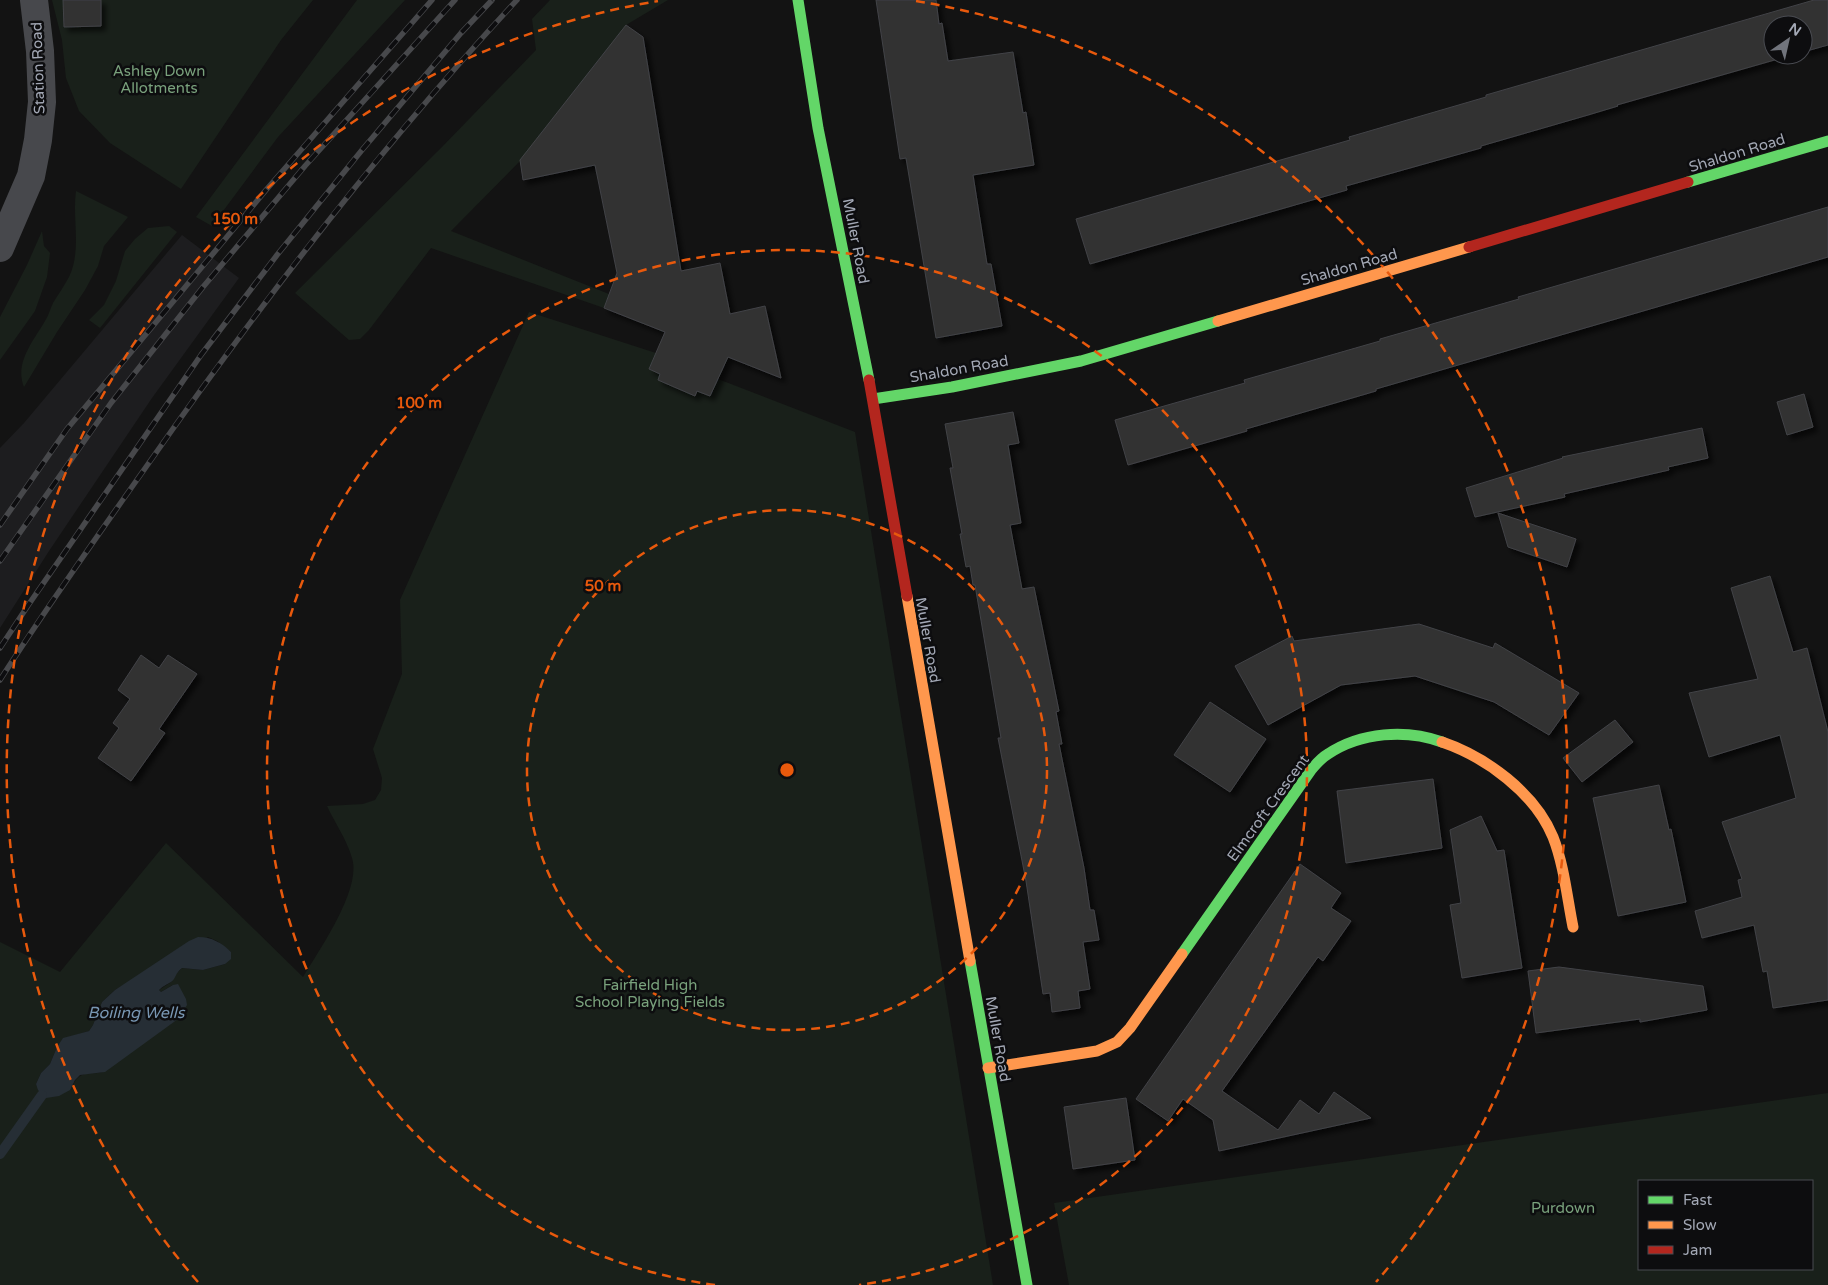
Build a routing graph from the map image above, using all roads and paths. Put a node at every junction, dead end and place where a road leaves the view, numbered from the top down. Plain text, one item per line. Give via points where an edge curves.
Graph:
1 (34, 0) edge
2 (798, 0) edge
3 (1828, 141) edge
4 (2, 241) edge
5 (873, 399) junction
6 (1572, 927) dead end
7 (988, 1068) junction
8 (1027, 1285) edge

1 - 4 street, Station Road via 42,102 38,140 30,176
2 - 5 street, Muller Road via 818,128
3 - 5 street, Shaldon Road via 1081,361
5 - 7 street, Muller Road
6 - 7 street, Elmcroft Crescent via 1557,852 1548,828 1514,784 1467,750 1436,738 1376,735 1329,753 1311,770 1117,1042 1096,1051
7 - 8 street, Muller Road

